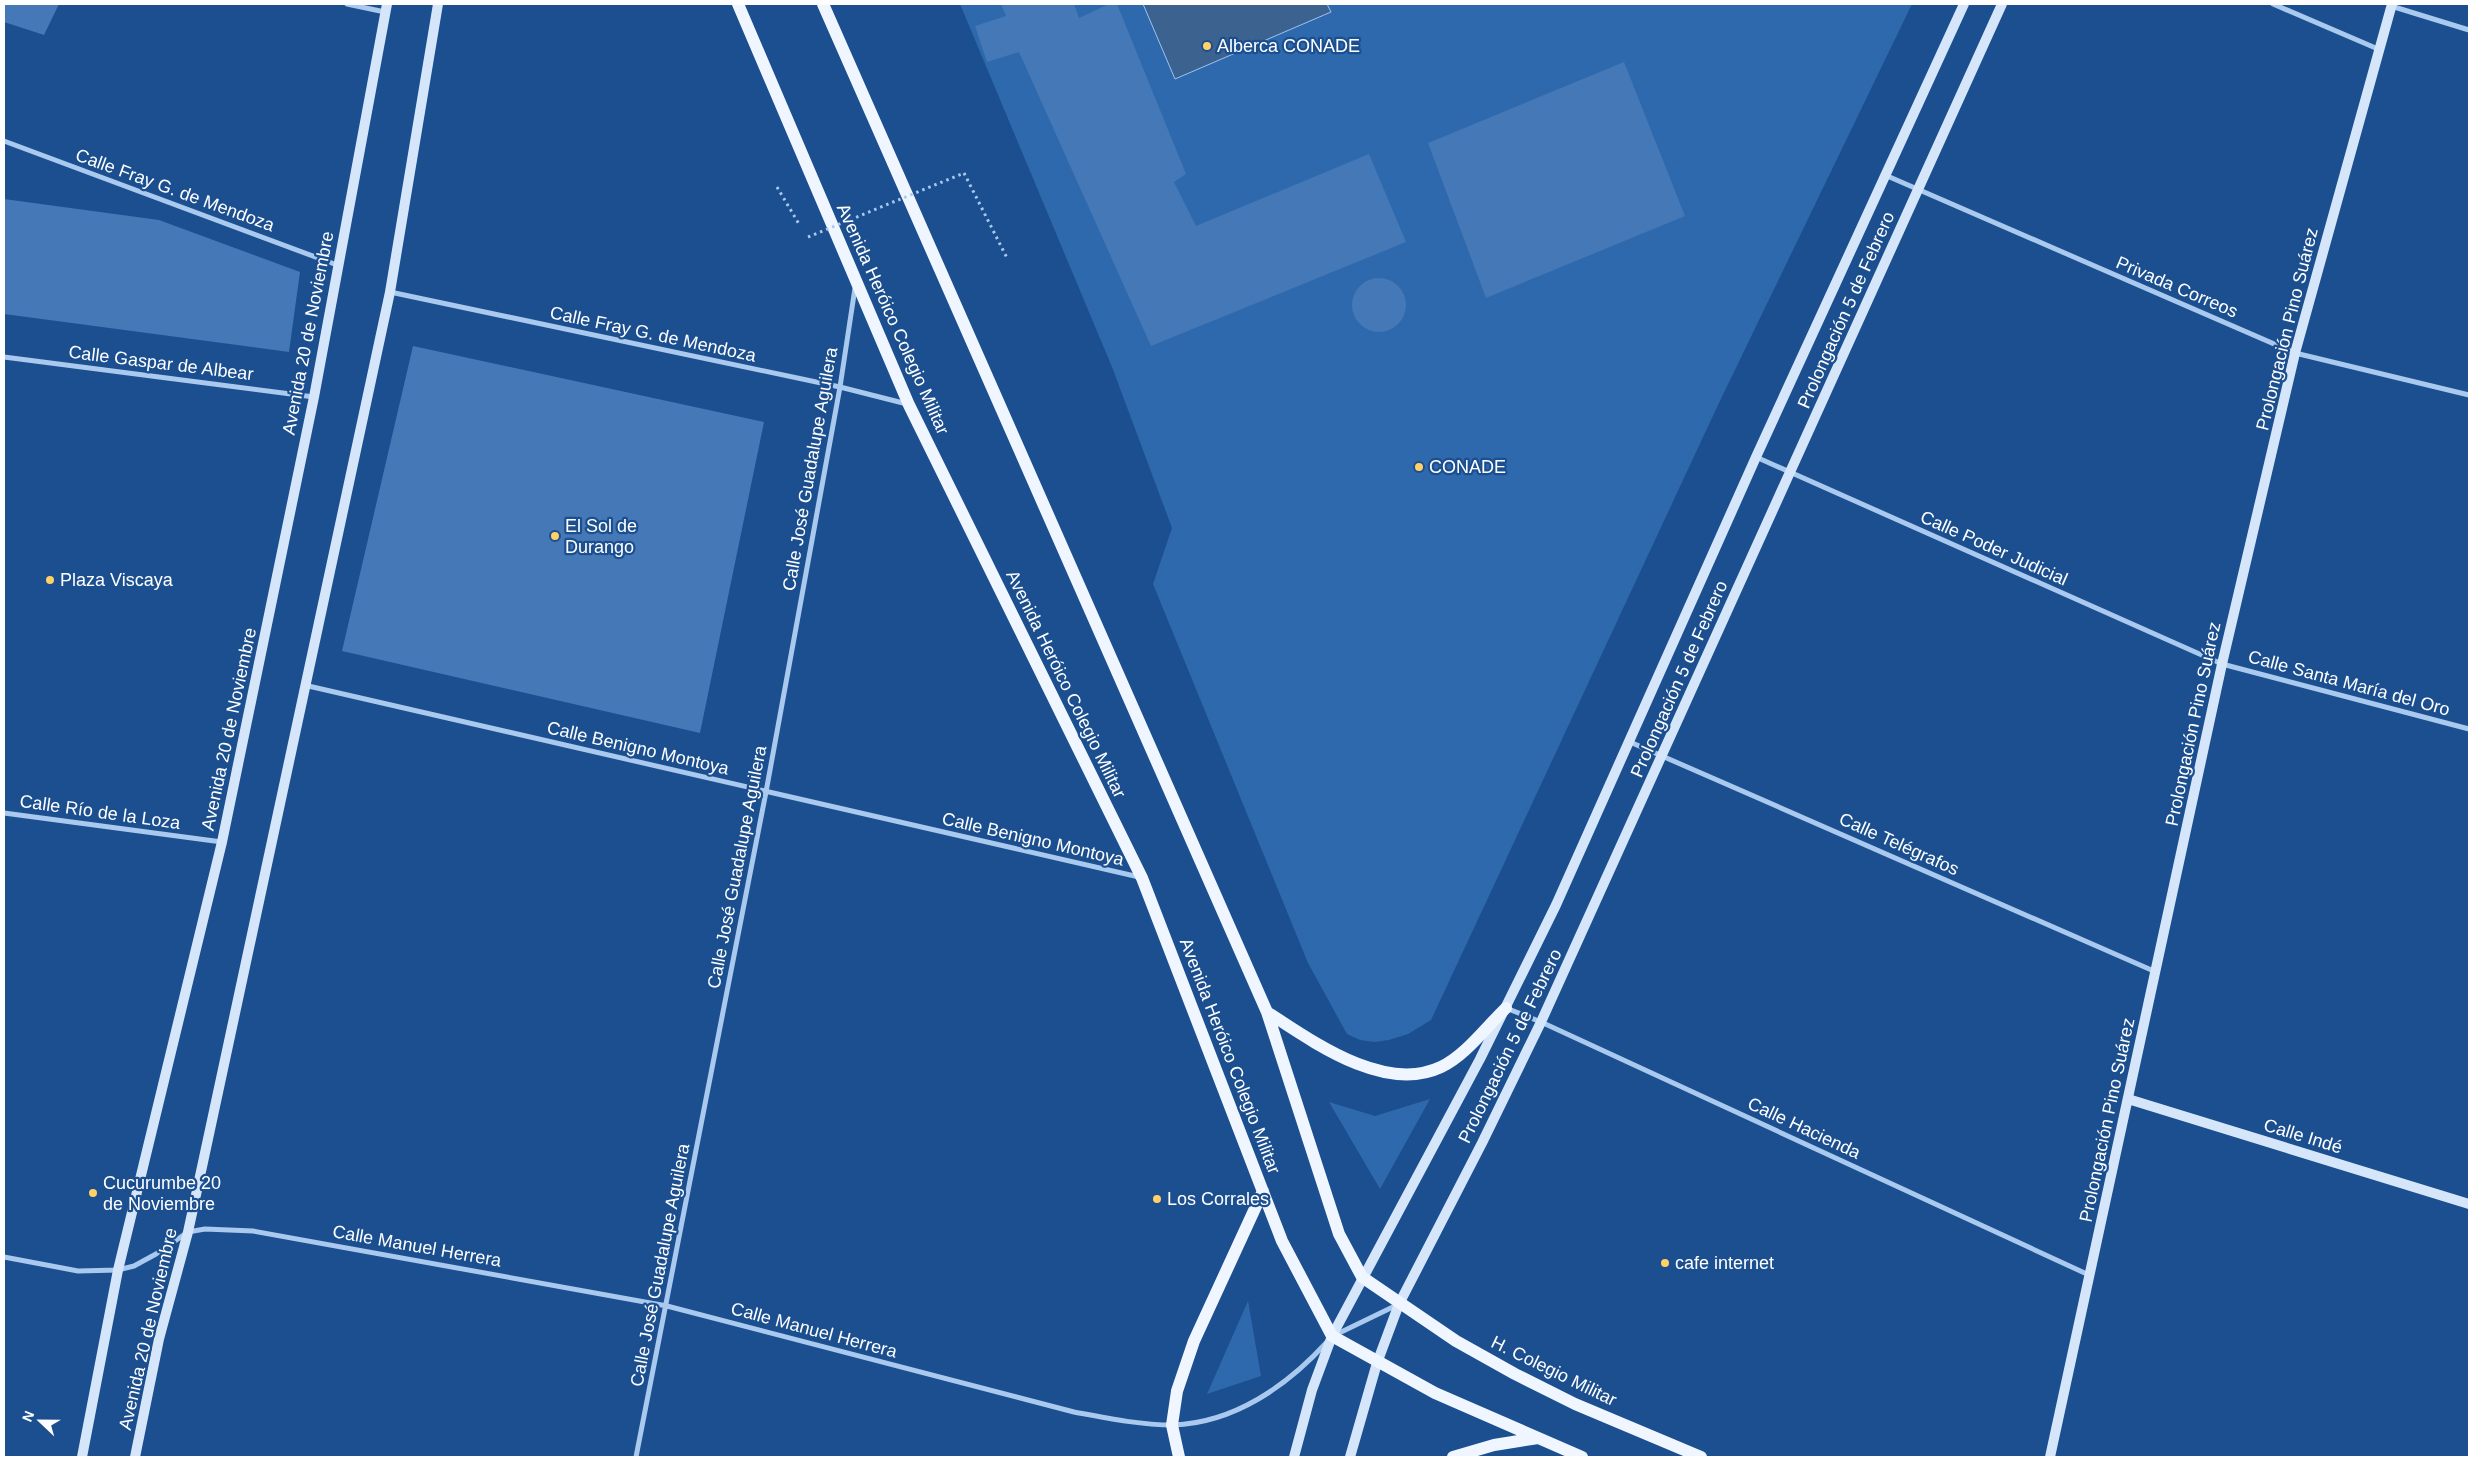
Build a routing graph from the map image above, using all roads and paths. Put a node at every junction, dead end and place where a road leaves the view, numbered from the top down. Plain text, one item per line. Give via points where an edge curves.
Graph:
1 (347, 4) edge
2 (438, 4) edge
3 (738, 4) edge
4 (823, 4) edge
5 (1964, 4) edge
6 (2002, 4) edge
7 (2273, 4) edge
8 (2392, 5) edge
9 (386, 8) edge
10 (2469, 30) edge
11 (2378, 49) junction
12 (4, 141) edge
13 (1884, 174) junction
14 (777, 187) dead end
15 (1918, 190) junction
16 (1007, 258) dead end
17 (337, 265) junction
18 (856, 280) junction
19 (390, 292) junction
20 (2295, 353) junction
21 (4, 357) edge
22 (840, 387) junction
23 (2469, 396) edge
24 (314, 397) junction
25 (910, 405) junction
26 (1756, 457) junction
27 (1790, 472) junction
28 (2222, 664) junction
29 (304, 685) junction
30 (2469, 729) edge
31 (1630, 742) junction
32 (1661, 755) junction
33 (766, 792) junction
34 (4, 813) edge
35 (222, 842) junction
36 (1142, 878) junction
37 (2156, 972) junction
38 (1506, 1008) junction
39 (1266, 1012) junction
40 (1541, 1022) junction
41 (2128, 1099) junction
42 (1263, 1191) junction
43 (2469, 1204) edge
44 (188, 1232) junction
45 (4, 1257) edge
46 (118, 1270) junction
47 (2089, 1275) junction
48 (1362, 1277) junction
49 (1399, 1304) junction
50 (667, 1306) junction
51 (1332, 1336) junction
52 (1377, 1363) junction
53 (1172, 1425) junction
54 (1538, 1438) junction
55 (82, 1457) edge
56 (135, 1457) edge
57 (636, 1457) edge
58 (1179, 1457) edge
59 (1294, 1457) edge
60 (1350, 1457) edge
61 (1453, 1457) edge
62 (1582, 1457) edge
63 (1701, 1457) edge
64 (2050, 1457) edge

1 - 9 street
2 - 19 main road, Avenida 20 de Noviembre
3 - 18 main road, Avenida Heróico Colegio Militar
4 - 39 main road
5 - 13 main road, Prolongación 5 de Febrero
6 - 15 main road, Prolongación 5 de Febrero
7 - 11 street
8 - 10 street
8 - 11 main road, Prolongación Pino Suárez
9 - 17 main road, Avenida 20 de Noviembre
11 - 20 main road, Prolongación Pino Suárez
12 - 17 street, Calle Fray G. de Mendoza
13 - 15 street, Privada Correos
13 - 26 main road, Prolongación 5 de Febrero
14 - 16 path, bridge via 808,237 964,173
15 - 20 street, Privada Correos
15 - 27 main road, Prolongación 5 de Febrero
17 - 24 main road, Avenida 20 de Noviembre
18 - 22 street, Calle José Guadalupe Aguilera
18 - 25 main road, Avenida Heróico Colegio Militar
19 - 22 street, Calle Fray G. de Mendoza
19 - 29 main road, Avenida 20 de Noviembre
20 - 23 street, Privada Correos
20 - 28 main road, Prolongación Pino Suárez
21 - 24 street, Calle Gaspar de Albear
22 - 25 street, Calle Fray G. de Mendoza
22 - 33 street, Calle José Guadalupe Aguilera
24 - 35 main road, Avenida 20 de Noviembre
25 - 36 main road, Avenida Heróico Colegio Militar
26 - 27 street, Calle Poder Judicial
26 - 31 main road, Prolongación 5 de Febrero
27 - 28 street, Calle Poder Judicial
27 - 32 main road, Prolongación 5 de Febrero
28 - 30 street, Calle Santa María del Oro
28 - 37 main road, Prolongación Pino Suárez
29 - 33 street, Calle Benigno Montoya
29 - 44 main road, Avenida 20 de Noviembre
31 - 32 street, Calle Telégrafos
31 - 38 main road, Prolongación 5 de Febrero
32 - 37 street, Calle Telégrafos
32 - 40 main road, Prolongación 5 de Febrero
33 - 36 street, Calle Benigno Montoya
33 - 50 street, Calle José Guadalupe Aguilera
34 - 35 street, Calle Río de la Loza
35 - 46 main road, Avenida 20 de Noviembre
36 - 42 main road, Avenida Heróico Colegio Militar
37 - 41 main road, Prolongación Pino Suárez
38 - 39 main road via 1464,1050 1441,1066 1417,1074 1383,1072 1347,1060
38 - 40 street, Calle Hacienda
38 - 48 main road, Prolongación 5 de Febrero
39 - 48 main road via 1339,1234
40 - 47 street, Calle Hacienda
40 - 49 main road, Prolongación 5 de Febrero
41 - 43 main road, Calle Indé
41 - 47 main road, Prolongación Pino Suárez
42 - 51 main road, Avenida Heróico Colegio Militar via 1282,1241
42 - 53 main road via 1194,1341 1177,1391
44 - 46 street via 134,1266
44 - 50 street, Calle Manuel Herrera via 205,1229 253,1231
44 - 56 main road, Avenida 20 de Noviembre via 159,1339
45 - 46 street via 78,1271
46 - 55 main road, Avenida 20 de Noviembre
47 - 64 main road, Prolongación Pino Suárez
48 - 49 main road
48 - 51 main road, Prolongación 5 de Febrero
49 - 51 street, Calle Manuel Herrera
49 - 52 main road, Prolongación 5 de Febrero
49 - 63 main road, H. Colegio Militar via 1515,1374 1575,1404
50 - 53 street, Calle Manuel Herrera via 1074,1412
50 - 57 street, Calle José Guadalupe Aguilera
51 - 52 main road
51 - 53 street, Calle Manuel Herrera via 1312,1359 1279,1386 1243,1408 1206,1421
51 - 59 main road, Prolongación 5 de Febrero via 1312,1390
52 - 54 main road via 1435,1394
52 - 60 main road, Prolongación 5 de Febrero
53 - 58 main road
54 - 61 main road via 1494,1445
54 - 62 main road

